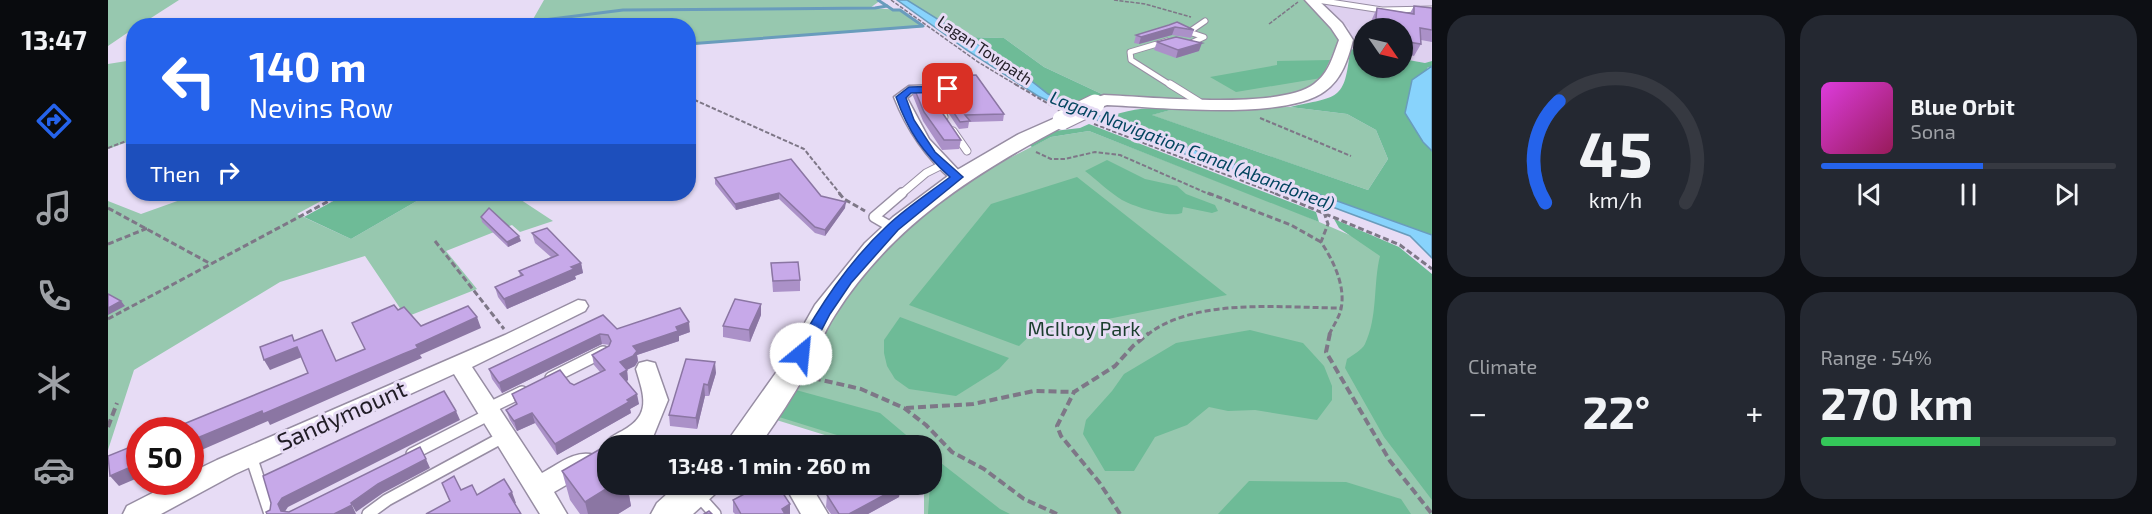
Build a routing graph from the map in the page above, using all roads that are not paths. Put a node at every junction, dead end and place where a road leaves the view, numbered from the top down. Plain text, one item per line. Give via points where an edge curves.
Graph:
1 (1311, 0) edge
2 (1317, 0) edge
3 (1432, 9) edge
4 (1205, 21) road end
5 (948, 89) edge
6 (931, 90) junction
7 (1198, 102) junction
8 (967, 151) dead end
9 (950, 171) junction
10 (578, 306) dead end
11 (605, 351) edge
12 (459, 364) junction
13 (647, 369) dead end
14 (489, 412) junction
15 (636, 435) edge
16 (749, 435) edge
17 (505, 436) junction
18 (251, 456) junction
19 (597, 456) edge
20 (396, 461) edge
21 (538, 488) junction
22 (803, 495) edge
23 (704, 497) edge
24 (136, 514) edge
25 (270, 514) edge
26 (368, 514) edge
27 (554, 514) edge
28 (669, 514) edge
29 (815, 514) edge

1 - 7 main road via 1346,40 1336,71 1323,84 1311,94 1288,100
2 - 3 lane via 1382,10
4 - 7 lane via 1189,32 1204,37 1189,44 1173,40 1130,52 1131,60
5 - 6 street
6 - 8 lane
6 - 9 street via 909,90 900,97 909,120 931,154
7 - 9 main road, bridge via 1104,100 1060,115 1017,143
9 - 16 main road via 883,222 823,313 770,408
10 - 12 street, Sandymount
11 - 14 lane
12 - 14 street
12 - 18 street, Sandymount
13 - 15 street via 657,400 645,430
14 - 17 street
14 - 20 lane
17 - 21 street
17 - 26 lane
18 - 24 street, Sandymount
18 - 25 lane
19 - 21 street
21 - 27 street
22 - 29 street
23 - 28 main road

